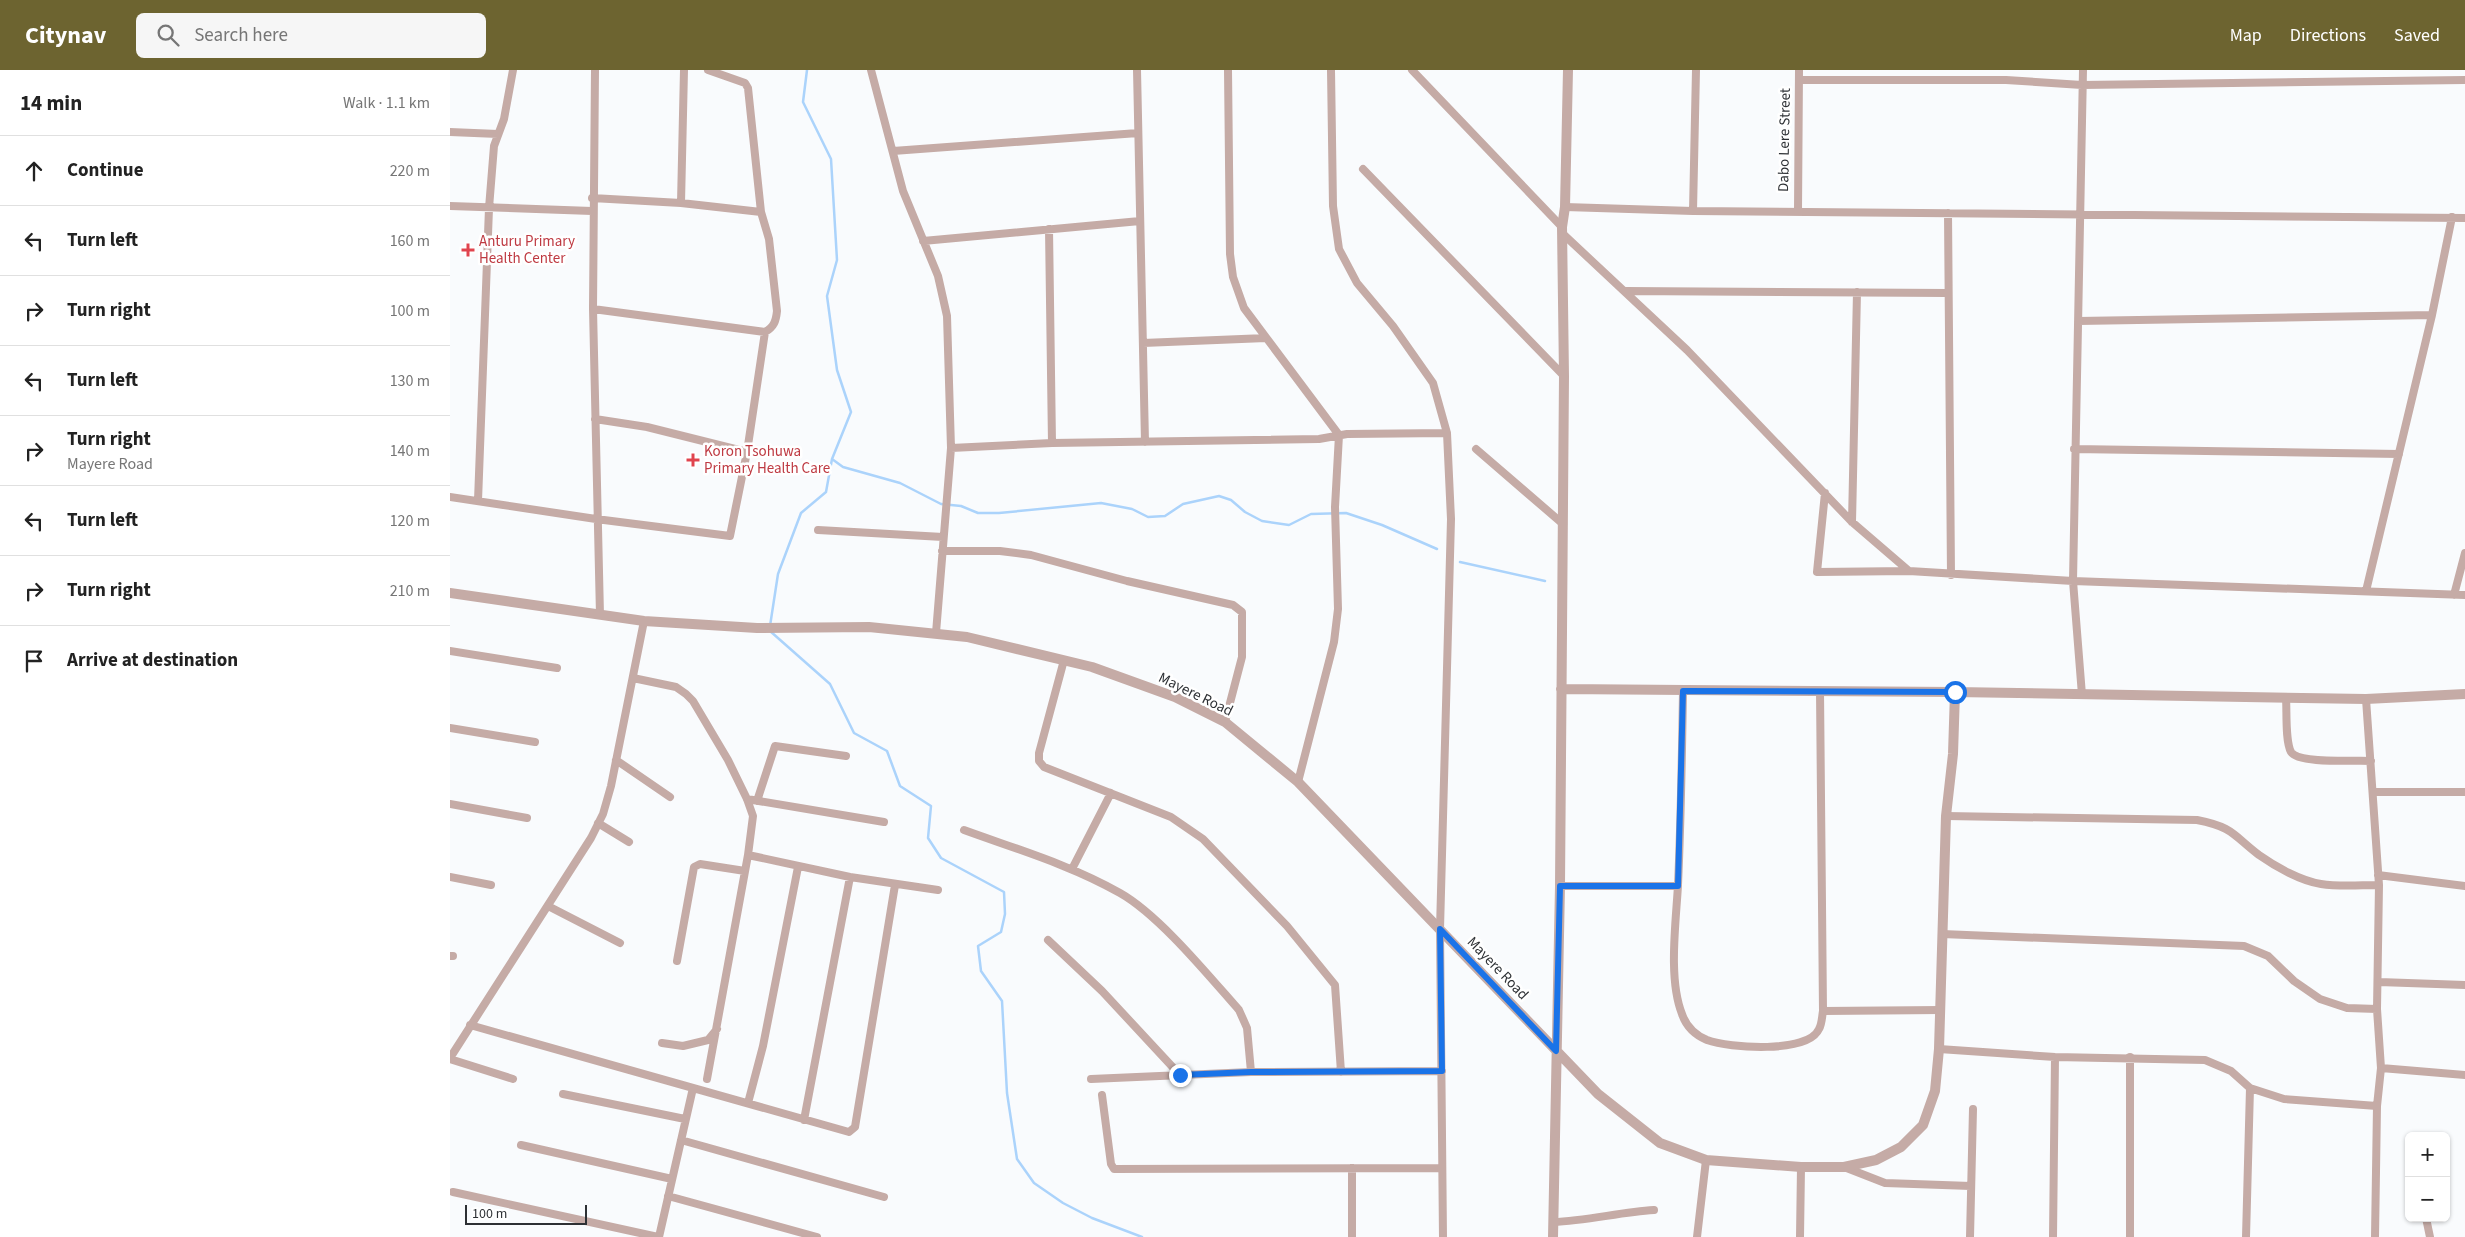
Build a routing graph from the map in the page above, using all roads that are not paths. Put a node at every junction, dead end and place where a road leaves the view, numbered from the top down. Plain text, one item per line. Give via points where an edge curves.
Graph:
1 (512, 70) edge
2 (595, 70) edge
3 (684, 70) edge
4 (708, 70) edge
5 (871, 70) edge
6 (1136, 70) edge
7 (1228, 70) edge
8 (1331, 70) edge
9 (1412, 70) edge
10 (1568, 70) edge
11 (1696, 70) edge
12 (1799, 70) edge
13 (1902, 70) edge
14 (2006, 70) edge
15 (2083, 70) edge
16 (2442, 70) edge
17 (1799, 80) junction
18 (1901, 80) junction
19 (2006, 80) junction
20 (2442, 80) junction
21 (2465, 80) edge
22 (2082, 85) junction
23 (450, 132) edge
24 (1138, 133) junction
25 (498, 134) junction
26 (892, 151) junction
27 (1363, 169) dead end
28 (592, 198) junction
29 (681, 203) junction
30 (450, 206) edge
31 (1565, 207) junction
32 (489, 208) junction
33 (592, 211) junction
34 (1693, 211) junction
35 (1798, 211) junction
36 (760, 212) junction
37 (1948, 213) junction
38 (2079, 214) junction
39 (2452, 217) junction
40 (2465, 218) edge
41 (1140, 221) junction
42 (1049, 229) junction
43 (1562, 230) junction
44 (923, 241) junction
45 (1626, 291) junction
46 (1858, 292) junction
47 (1948, 293) junction
48 (593, 309) junction
49 (2432, 315) junction
50 (2078, 321) junction
51 (765, 332) junction
52 (1266, 338) junction
53 (1143, 343) junction
54 (1564, 376) junction
55 (595, 419) junction
56 (1446, 433) junction
57 (1338, 435) junction
58 (1145, 442) junction
59 (1052, 443) junction
60 (951, 448) junction
61 (1476, 449) dead end
62 (2074, 449) junction
63 (747, 452) junction
64 (2399, 454) junction
65 (1825, 493) junction
66 (450, 496) edge
67 (478, 501) junction
68 (596, 519) junction
69 (1852, 522) junction
70 (1563, 524) junction
71 (818, 530) dead end
72 (944, 537) junction
73 (942, 550) junction
74 (2465, 553) edge
75 (1909, 571) junction
76 (1951, 575) junction
77 (2073, 582) junction
78 (2366, 591) junction
79 (450, 593) edge
80 (2454, 595) junction
81 (2465, 595) edge
82 (600, 615) junction
83 (644, 621) junction
84 (936, 633) junction
85 (450, 651) edge
86 (1064, 660) junction
87 (558, 668) dead end
88 (633, 678) junction
89 (1561, 689) junction
90 (1683, 691) junction
91 (1820, 691) junction
92 (1955, 692) junction
93 (2082, 694) junction
94 (2465, 694) edge
95 (2286, 698) junction
96 (2366, 699) junction
97 (1225, 722) junction
98 (450, 728) edge
99 (536, 742) dead end
100 (846, 756) dead end
101 (616, 760) junction
102 (2371, 760) junction
103 (1298, 782) junction
104 (2374, 792) junction
105 (2465, 792) edge
106 (1111, 793) junction
107 (670, 797) dead end
108 (748, 799) junction
109 (757, 801) junction
110 (450, 804) edge
111 (1946, 816) junction
112 (527, 818) dead end
113 (884, 822) dead end
114 (598, 823) junction
115 (964, 830) dead end
116 (629, 842) dead end
117 (748, 855) junction
118 (798, 867) junction
119 (1072, 869) junction
120 (745, 871) junction
121 (2378, 875) junction
122 (450, 877) edge
123 (850, 877) junction
124 (491, 885) dead end
125 (895, 885) junction
126 (2379, 885) junction
127 (1560, 886) junction
128 (1678, 886) junction
129 (2465, 886) edge
130 (938, 890) dead end
131 (548, 906) junction
132 (1440, 929) junction
133 (1942, 934) junction
134 (1048, 940) dead end
135 (620, 943) dead end
136 (678, 961) dead end
137 (2379, 982) junction
138 (2465, 985) edge
139 (2377, 1009) junction
140 (1941, 1010) junction
141 (1823, 1011) junction
142 (470, 1025) junction
143 (718, 1028) junction
144 (662, 1043) dead end
145 (1939, 1049) junction
146 (1556, 1051) junction
147 (2055, 1057) junction
148 (2130, 1057) junction
149 (450, 1059) edge
150 (2381, 1068) junction
151 (1442, 1071) junction
152 (1251, 1072) junction
153 (1341, 1072) junction
154 (1180, 1075) junction
155 (2465, 1076) edge
156 (513, 1079) dead end
157 (707, 1079) dead end
158 (1091, 1079) dead end
159 (692, 1088) junction
160 (2250, 1088) junction
161 (563, 1094) dead end
162 (1102, 1095) dead end
163 (748, 1104) junction
164 (2377, 1106) junction
165 (1973, 1109) dead end
166 (685, 1119) junction
167 (804, 1120) junction
168 (681, 1140) junction
169 (521, 1145) dead end
170 (1706, 1160) junction
171 (1800, 1167) junction
172 (1844, 1167) junction
173 (1352, 1168) junction
174 (1442, 1168) junction
175 (672, 1179) junction
176 (1971, 1186) junction
177 (452, 1192) dead end
178 (668, 1196) junction
179 (884, 1197) dead end
180 (1654, 1210) dead end
181 (1553, 1222) junction
182 (2427, 1222) edge
183 (658, 1237) edge
184 (817, 1237) edge
185 (1352, 1237) edge
186 (1443, 1237) edge
187 (1552, 1237) edge
188 (1697, 1237) edge
189 (1800, 1237) edge
190 (1970, 1237) edge
191 (2053, 1237) edge
192 (2130, 1237) edge
193 (2246, 1237) edge
194 (2375, 1237) edge
195 (2430, 1237) edge

1 - 25 street via 504,120
2 - 28 street
3 - 29 street
4 - 36 street via 745,83 748,88
5 - 26 street
6 - 24 street
7 - 52 street via 1233,277 1244,308
8 - 56 street via 1333,206 1339,249 1357,283 1393,326 1433,383
9 - 43 street
10 - 31 street
11 - 34 street
12 - 17 street, Dabo Lere Street
13 - 18 street
14 - 19 street
15 - 22 street
16 - 20 street
17 - 18 street
17 - 35 street, Dabo Lere Street
18 - 19 street
19 - 22 street
20 - 21 street
20 - 22 street
22 - 38 street
23 - 25 street
24 - 26 street
24 - 41 street
25 - 32 street via 494,146
26 - 44 street via 903,191
27 - 54 street
28 - 29 street
28 - 33 street
29 - 36 street
30 - 32 street
31 - 34 street
31 - 43 street
32 - 33 street
32 - 67 street
33 - 48 street
34 - 35 street
35 - 37 street
36 - 51 street via 769,239 777,311 776,320
37 - 38 street
37 - 47 street
38 - 39 street
38 - 50 street
39 - 40 street
39 - 49 street
41 - 42 street
41 - 53 street
42 - 44 street
42 - 59 street
43 - 45 street
43 - 54 street
44 - 60 street via 938,276 947,316
45 - 46 street
45 - 65 street via 1688,350
46 - 47 street
46 - 69 street
47 - 76 street
48 - 51 street
48 - 55 street
49 - 50 street
49 - 64 street
50 - 62 street
51 - 63 street
52 - 53 street
52 - 57 street
53 - 58 street
54 - 70 street
55 - 63 street via 647,427
55 - 68 street
56 - 57 street
56 - 132 street via 1451,519
57 - 58 street via 1319,439
57 - 103 street via 1335,507 1338,608 1334,642
58 - 59 street
59 - 60 street
60 - 72 street
61 - 70 street
62 - 64 street
62 - 77 street
63 - 68 street via 730,536
64 - 78 street
65 - 69 street
65 - 75 street via 1817,572
66 - 67 street
67 - 68 street
68 - 82 street
69 - 75 street
70 - 89 street
71 - 72 street
72 - 73 street
73 - 84 street
73 - 97 street via 1031,554 1127,581 1233,605 1242,612 1242,657
74 - 80 street
75 - 76 street
76 - 77 street
77 - 78 street
77 - 93 street
78 - 80 street
79 - 82 street, Mayere Road
80 - 81 street
82 - 83 street, Mayere Road
83 - 84 street, Mayere Road via 757,628 869,627
83 - 88 street
84 - 86 street, Mayere Road
85 - 87 street
86 - 97 street, Mayere Road via 1175,697
86 - 106 street via 1039,760 1044,767
88 - 101 street
88 - 108 street via 676,687 693,701
89 - 90 street
89 - 127 street
90 - 91 street
90 - 128 street
91 - 92 street
91 - 141 street
92 - 93 street
92 - 111 street, Mayere Road
93 - 95 street
94 - 96 street
95 - 96 street
95 - 102 street via 2288,742 2295,756 2308,760
96 - 102 street
97 - 103 street, Mayere Road
98 - 99 street
100 - 109 street via 775,746
101 - 107 street
101 - 114 street
102 - 104 street
103 - 132 street, Mayere Road
104 - 105 street
104 - 121 street
106 - 119 street
106 - 153 street via 1171,817 1203,839 1287,926 1331,978 1335,984
108 - 109 street
108 - 117 street via 753,816
109 - 113 street
110 - 112 street
111 - 126 street via 2197,820 2232,831 2275,864 2319,884
111 - 133 street, Mayere Road
114 - 116 street
114 - 131 street
115 - 119 street
117 - 118 street
117 - 120 street
118 - 123 street
118 - 163 street via 763,1046
119 - 152 street via 1121,893 1153,919 1239,1010 1247,1028
120 - 136 street via 700,864 694,867
120 - 143 street
121 - 126 street
121 - 129 street
122 - 124 street
123 - 125 street
123 - 167 street
125 - 130 street
125 - 167 street via 855,1127 849,1132
126 - 137 street
127 - 128 street
127 - 146 street
128 - 141 street via 1675,971 1681,1012 1690,1029 1708,1040 1731,1045 1778,1047 1808,1040 1819,1030
131 - 135 street
131 - 142 street
132 - 146 street, Mayere Road
132 - 151 street
133 - 139 street via 2244,946 2268,956 2294,981 2320,999 2347,1008
133 - 140 street, Mayere Road
134 - 154 street via 1102,991
137 - 138 street
137 - 139 street
139 - 150 street
140 - 141 street
140 - 145 street, Mayere Road
142 - 149 street
142 - 159 street
143 - 144 street via 708,1040 683,1046
143 - 157 street
145 - 147 street
145 - 172 street, Mayere Road via 1935,1091 1923,1125 1901,1147 1876,1160
146 - 170 street, Mayere Road via 1598,1094 1660,1143
146 - 181 street
147 - 148 street
147 - 191 street
148 - 160 street via 2205,1060 2231,1071
148 - 192 street
149 - 156 street
150 - 155 street
150 - 164 street
151 - 153 street
151 - 174 street
152 - 153 street
152 - 154 street
154 - 158 street
159 - 163 street
159 - 166 street
160 - 164 street via 2284,1099
160 - 193 street
161 - 166 street
162 - 173 street via 1114,1169
163 - 167 street
164 - 194 street
165 - 176 street
166 - 168 street
168 - 175 street
168 - 179 street
169 - 175 street
170 - 171 street, Mayere Road
170 - 188 street
171 - 172 street, Mayere Road
171 - 189 street
172 - 176 street via 1885,1183
173 - 174 street
173 - 185 street
174 - 186 street
175 - 178 street
176 - 190 street
177 - 183 street
178 - 183 street
178 - 184 street
180 - 181 street via 1615,1213 1577,1222
181 - 187 street
182 - 195 street

